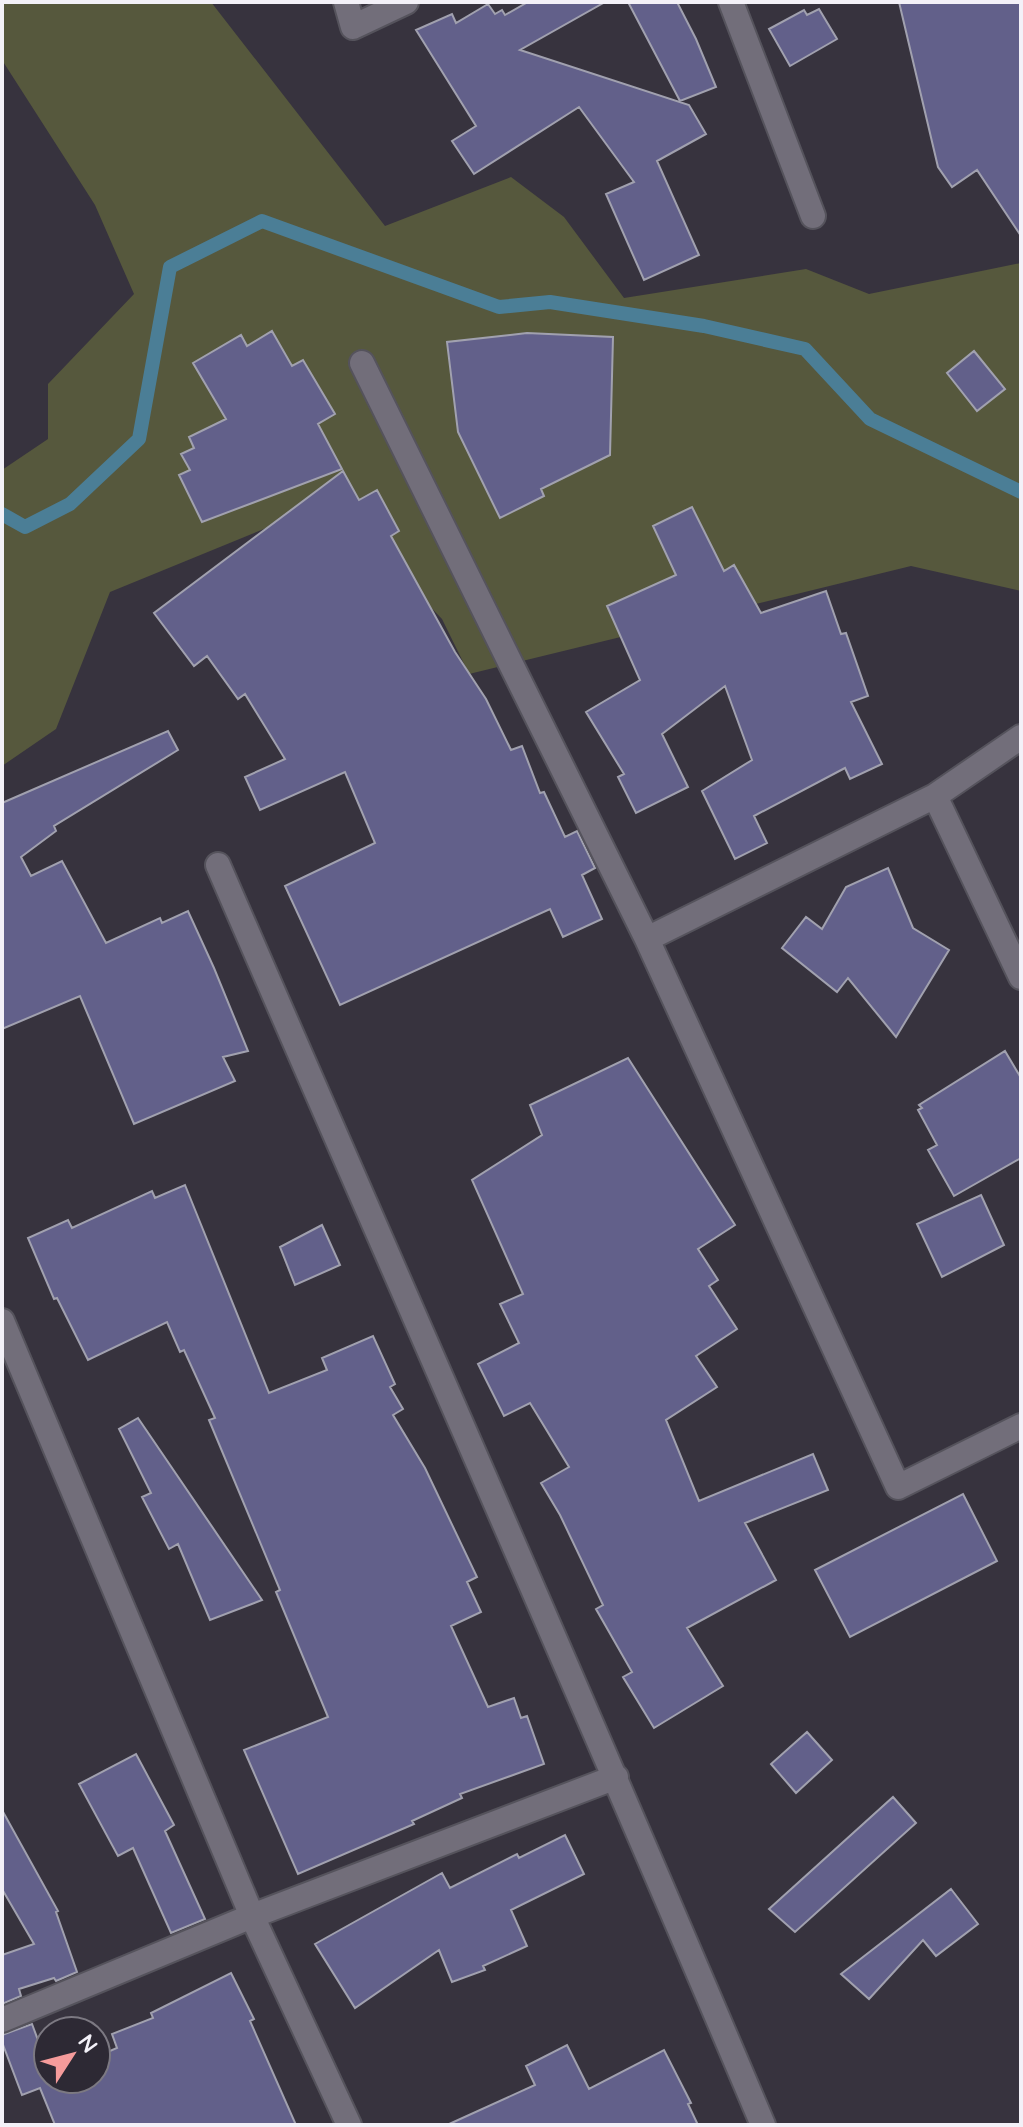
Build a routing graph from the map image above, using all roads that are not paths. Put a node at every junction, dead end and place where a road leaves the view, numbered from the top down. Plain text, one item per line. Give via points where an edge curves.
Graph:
1 (346, 2) edge
2 (406, 2) edge
3 (731, 2) edge
4 (813, 216) dead end
5 (362, 363) dead end
6 (1021, 737) edge
7 (935, 796) junction
8 (218, 865) dead end
9 (647, 939) junction
10 (1021, 977) edge
11 (2, 1321) edge
12 (1021, 1426) edge
13 (616, 1777) junction
14 (252, 1916) junction
15 (2, 2020) edge
16 (349, 2125) edge
17 (763, 2125) edge

1 - 2 street via 353,27
3 - 4 street
5 - 9 street
6 - 7 street
7 - 9 street
7 - 10 street
8 - 13 street
9 - 12 street via 898,1487
11 - 14 street
13 - 14 street
13 - 17 street
14 - 15 street
14 - 16 street

